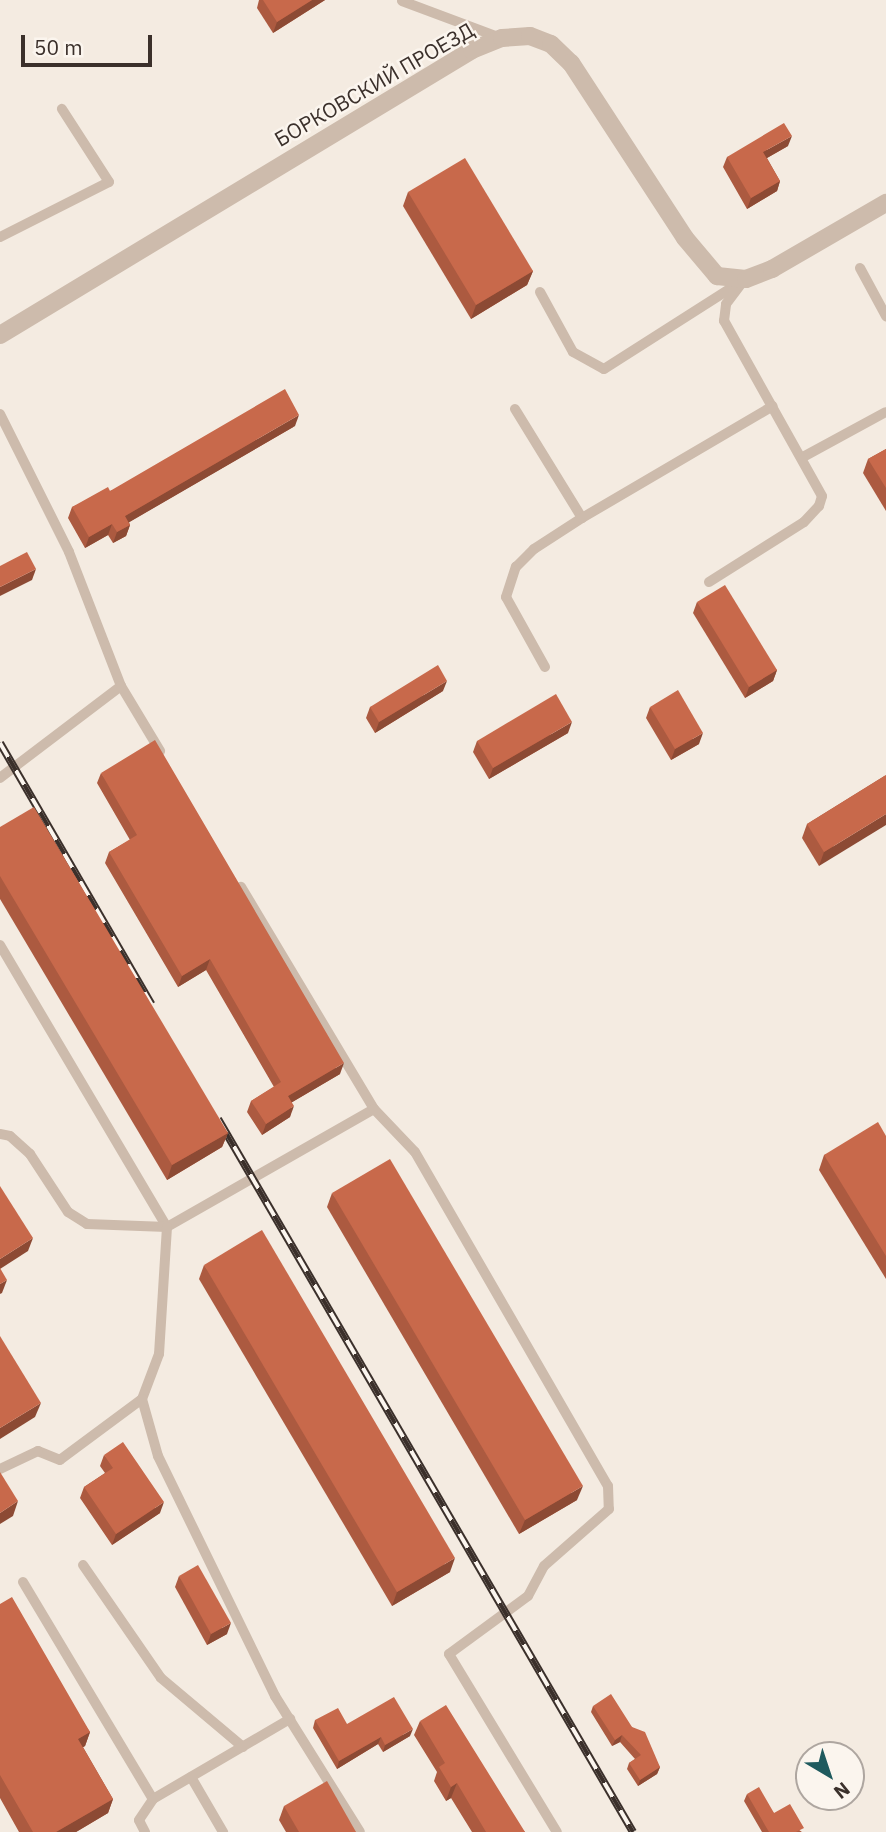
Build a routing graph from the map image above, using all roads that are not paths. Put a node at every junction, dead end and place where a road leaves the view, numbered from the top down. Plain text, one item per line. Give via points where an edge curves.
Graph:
1 (401, 1) edge
2 (502, 38) junction
3 (62, 110) dead end
4 (886, 203) edge
5 (0, 237) edge
6 (860, 268) dead end
7 (746, 278) junction
8 (540, 292) dead end
9 (886, 316) edge
10 (0, 335) edge
11 (773, 406) junction
12 (515, 409) dead end
13 (886, 412) edge
14 (0, 414) edge
15 (803, 457) junction
16 (582, 518) junction
17 (709, 582) dead end
18 (545, 667) dead end
19 (121, 686) junction
20 (163, 757) edge
21 (0, 778) edge
22 (233, 874) edge
23 (0, 945) edge
24 (374, 1109) junction
25 (0, 1135) edge
26 (167, 1227) junction
27 (142, 1399) junction
28 (0, 1469) edge
29 (83, 1565) dead end
30 (23, 1582) dead end
31 (290, 1719) junction
32 (243, 1747) junction
33 (191, 1777) junction
34 (153, 1799) junction
35 (145, 1832) edge
36 (223, 1832) edge
37 (360, 1832) edge
38 (557, 1832) edge

1 - 2 lane
2 - 7 street, БОРКОВСКИЙ ПРОЕЗД via 530,36 551,44 571,63 709,270 726,279
2 - 10 street, БОРКОВСКИЙ ПРОЕЗД via 461,57
3 - 5 lane via 109,181
4 - 7 street via 793,258
6 - 9 lane
7 - 8 lane via 604,369 573,352
7 - 11 lane via 726,304 724,321
11 - 15 lane
11 - 16 lane
12 - 16 lane
13 - 15 lane
14 - 19 lane via 69,552
15 - 17 lane via 822,496 814,514
16 - 18 lane via 534,549 508,580 506,597
19 - 20 lane
19 - 21 lane
22 - 24 lane
23 - 26 lane
24 - 26 lane
24 - 38 lane via 415,1152 608,1486 609,1509 544,1566 528,1596 449,1654
25 - 26 lane via 10,1136 30,1154 68,1212 87,1224
26 - 27 lane via 159,1354
27 - 28 lane via 60,1460 38,1451
27 - 31 lane via 158,1456
29 - 32 lane via 161,1678
30 - 34 lane
31 - 32 lane
31 - 37 lane
32 - 33 lane
33 - 34 lane
33 - 36 lane
34 - 35 lane via 139,1820

